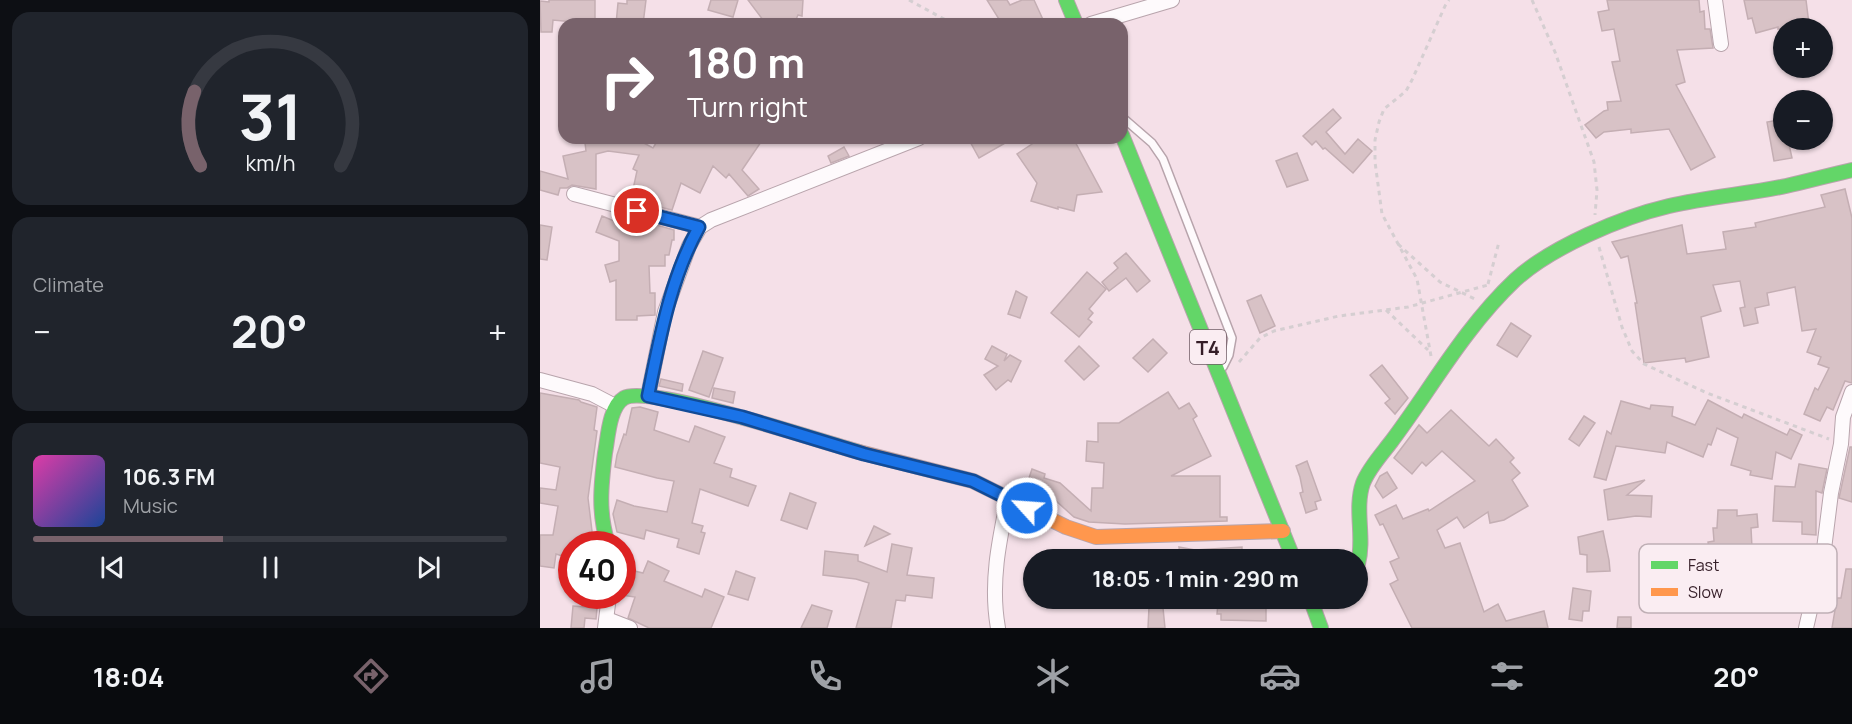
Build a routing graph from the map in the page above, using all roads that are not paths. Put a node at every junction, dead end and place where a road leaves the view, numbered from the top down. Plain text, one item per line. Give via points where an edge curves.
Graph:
1 (1066, 0) edge
2 (1715, 0) edge
3 (1166, 1) edge
4 (1074, 18) edge
5 (1111, 18) edge
6 (1721, 44) dead end
7 (1128, 122) edge
8 (904, 144) edge
9 (1126, 144) edge
10 (1852, 170) edge
11 (574, 194) dead end
12 (699, 227) junction
13 (1221, 371) junction
14 (540, 380) edge
15 (1852, 392) edge
16 (648, 396) junction
17 (615, 406) junction
18 (1008, 498) junction
19 (603, 531) edge
20 (1282, 531) junction
21 (1825, 544) edge
22 (1289, 549) edge
23 (1360, 549) edge
24 (608, 609) edge
25 (1317, 609) edge
26 (1809, 613) edge
27 (606, 624) edge
28 (630, 628) edge
29 (998, 628) edge
30 (1321, 628) edge
31 (1806, 628) edge

1 - 4 main road
2 - 6 street
3 - 5 street
7 - 13 lane via 1152,143 1163,159 1232,338
8 - 12 street
9 - 13 main road, T4
10 - 23 main road via 1636,216 1558,250 1516,279 1455,349 1370,470 1359,508
11 - 12 street
12 - 16 street via 666,312
13 - 20 main road, T4
14 - 17 street via 592,394
15 - 21 street via 1843,417
16 - 17 main road via 623,398
16 - 18 main road via 742,417 864,454 973,481
17 - 19 main road via 600,498
18 - 20 main road via 1075,531 1096,537
18 - 29 street via 994,584
20 - 22 main road, T4
24 - 27 street
25 - 30 main road
26 - 31 street
27 - 28 street

